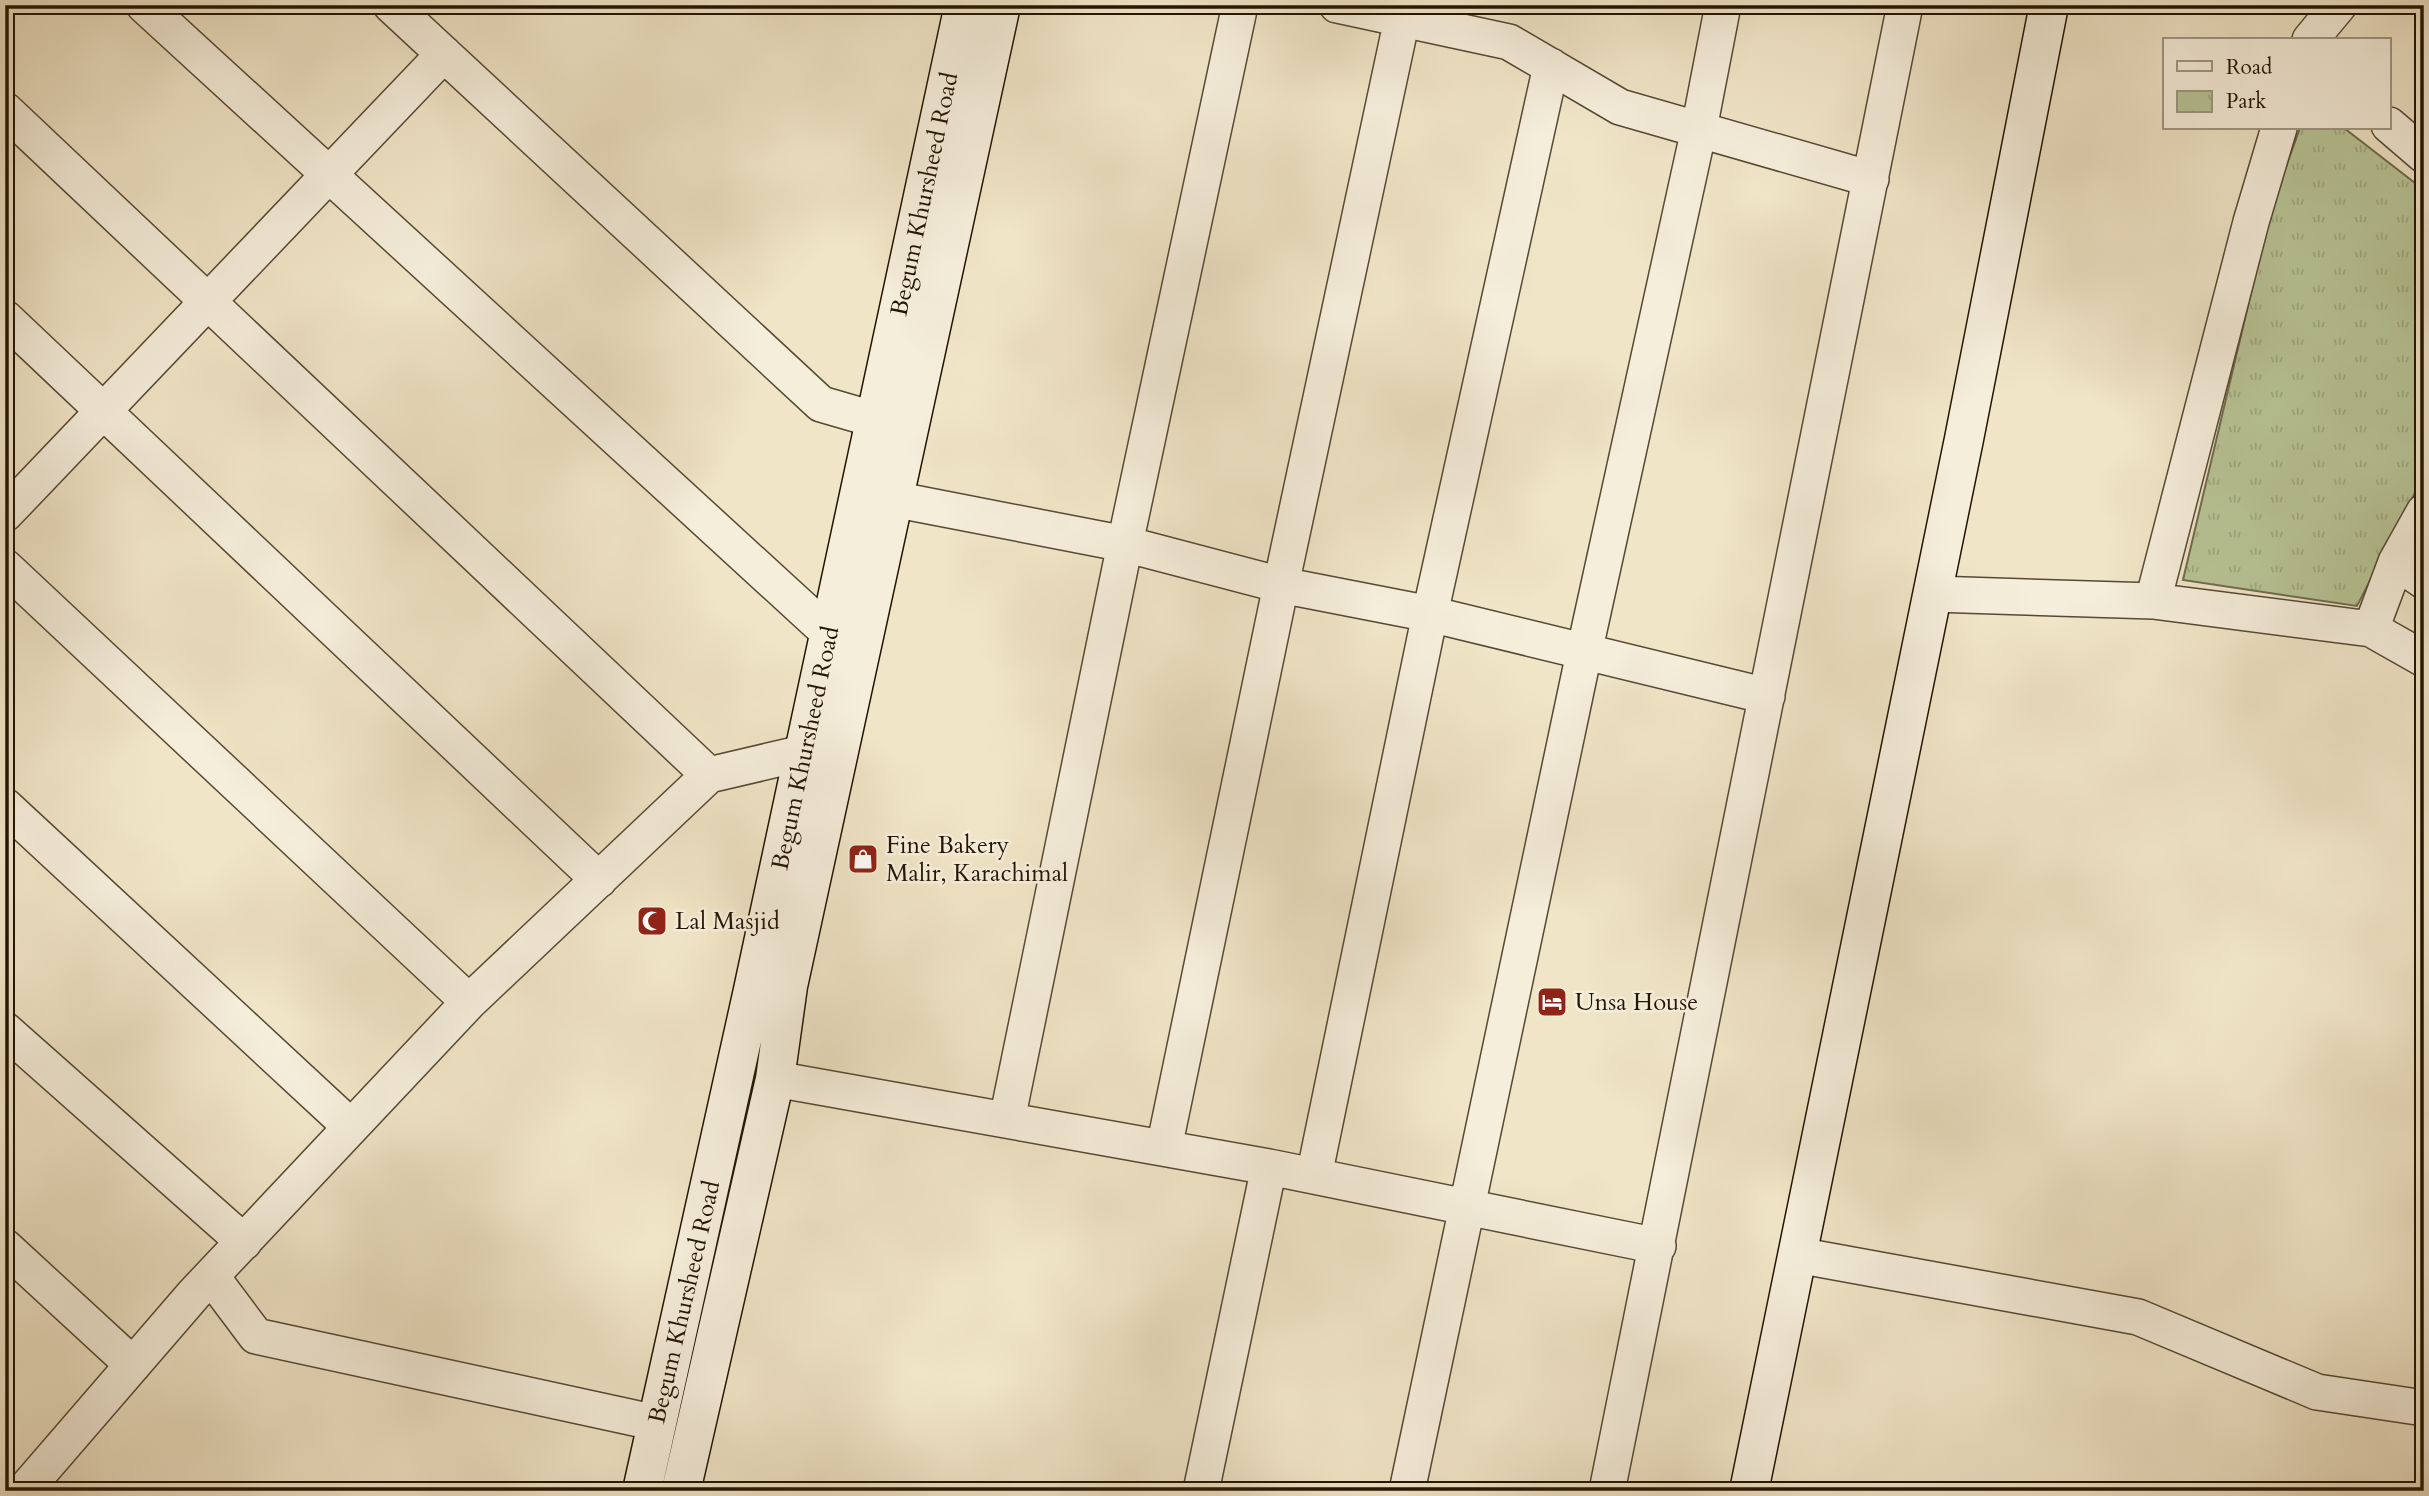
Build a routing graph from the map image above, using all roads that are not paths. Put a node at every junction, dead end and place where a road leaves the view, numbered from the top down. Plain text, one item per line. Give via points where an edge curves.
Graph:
1 (144, 5) edge
2 (391, 5) edge
3 (964, 5) edge
4 (1001, 5) edge
5 (1240, 5) edge
6 (1337, 5) edge
7 (1723, 5) edge
8 (1905, 5) edge
9 (2049, 5) edge
10 (2340, 5) edge
11 (1402, 19) junction
12 (2312, 38) edge
13 (444, 54) junction
14 (1551, 66) junction
15 (5, 110) edge
16 (2390, 126) edge
17 (1699, 130) junction
18 (2278, 130) edge
19 (2424, 155) edge
20 (330, 174) junction
21 (1871, 179) junction
22 (209, 301) junction
23 (5, 318) edge
24 (104, 411) junction
25 (876, 420) junction
26 (893, 499) junction
27 (2424, 512) edge
28 (5, 514) edge
29 (1125, 544) junction
30 (5, 567) edge
31 (2410, 572) edge
32 (1280, 584) junction
33 (1933, 594) junction
34 (2153, 601) junction
35 (1430, 614) junction
36 (2371, 629) junction
37 (829, 633) junction
38 (1584, 653) junction
39 (2424, 659) edge
40 (1767, 696) junction
41 (803, 753) junction
42 (709, 775) junction
43 (5, 806) edge
44 (599, 880) junction
45 (469, 1002) junction
46 (5, 1030) edge
47 (775, 1079) junction
48 (1007, 1120) junction
49 (351, 1127) junction
50 (1164, 1148) junction
51 (1269, 1167) junction
52 (1314, 1176) junction
53 (1469, 1208) junction
54 (244, 1242) junction
55 (1658, 1246) junction
56 (5, 1247) edge
57 (1797, 1255) junction
58 (211, 1276) junction
59 (133, 1365) junction
60 (2424, 1408) edge
61 (657, 1423) junction
62 (19, 1481) edge
63 (642, 1491) edge
64 (681, 1491) edge
65 (1200, 1491) edge
66 (1407, 1491) edge
67 (1607, 1491) edge
68 (1749, 1491) edge

1 - 20 street
2 - 13 street
3 - 25 main road, Begum Khursheed Road
4 - 26 main road, Begum Khursheed Road
5 - 29 street
6 - 11 street
7 - 17 street
8 - 21 street
9 - 33 main road
10 - 12 street
11 - 14 street via 1509,41
11 - 32 street
13 - 20 street
13 - 25 street via 821,404
14 - 17 street via 1620,107
14 - 35 street
15 - 22 street
16 - 19 street
17 - 21 street
17 - 38 street
18 - 34 street
20 - 22 street
20 - 37 street
21 - 40 street
22 - 24 street
22 - 42 street
23 - 24 street
24 - 28 street
24 - 44 street
25 - 37 main road, Begum Khursheed Road
26 - 29 street
26 - 47 main road, Begum Khursheed Road via 788,986
27 - 31 street
29 - 32 street
29 - 48 street
30 - 45 street
31 - 36 street
32 - 35 street
32 - 50 street
33 - 34 street
33 - 57 main road
34 - 36 street
35 - 38 street
35 - 52 street
36 - 39 street
37 - 41 main road, Begum Khursheed Road
38 - 40 street
38 - 53 street
40 - 55 street
41 - 42 street
41 - 61 main road, Begum Khursheed Road
42 - 44 street
43 - 49 street
44 - 45 street
45 - 49 street
46 - 54 street
47 - 48 street
47 - 64 main road, Begum Khursheed Road
48 - 50 street
49 - 54 street
50 - 51 street
51 - 52 street
51 - 65 street
52 - 53 street
53 - 55 street
53 - 66 street
54 - 58 street
55 - 67 street
56 - 59 street
57 - 60 street via 2138,1317 2317,1392
57 - 68 main road
58 - 59 street
58 - 61 street via 256,1336
59 - 62 street
61 - 63 main road, Begum Khursheed Road

